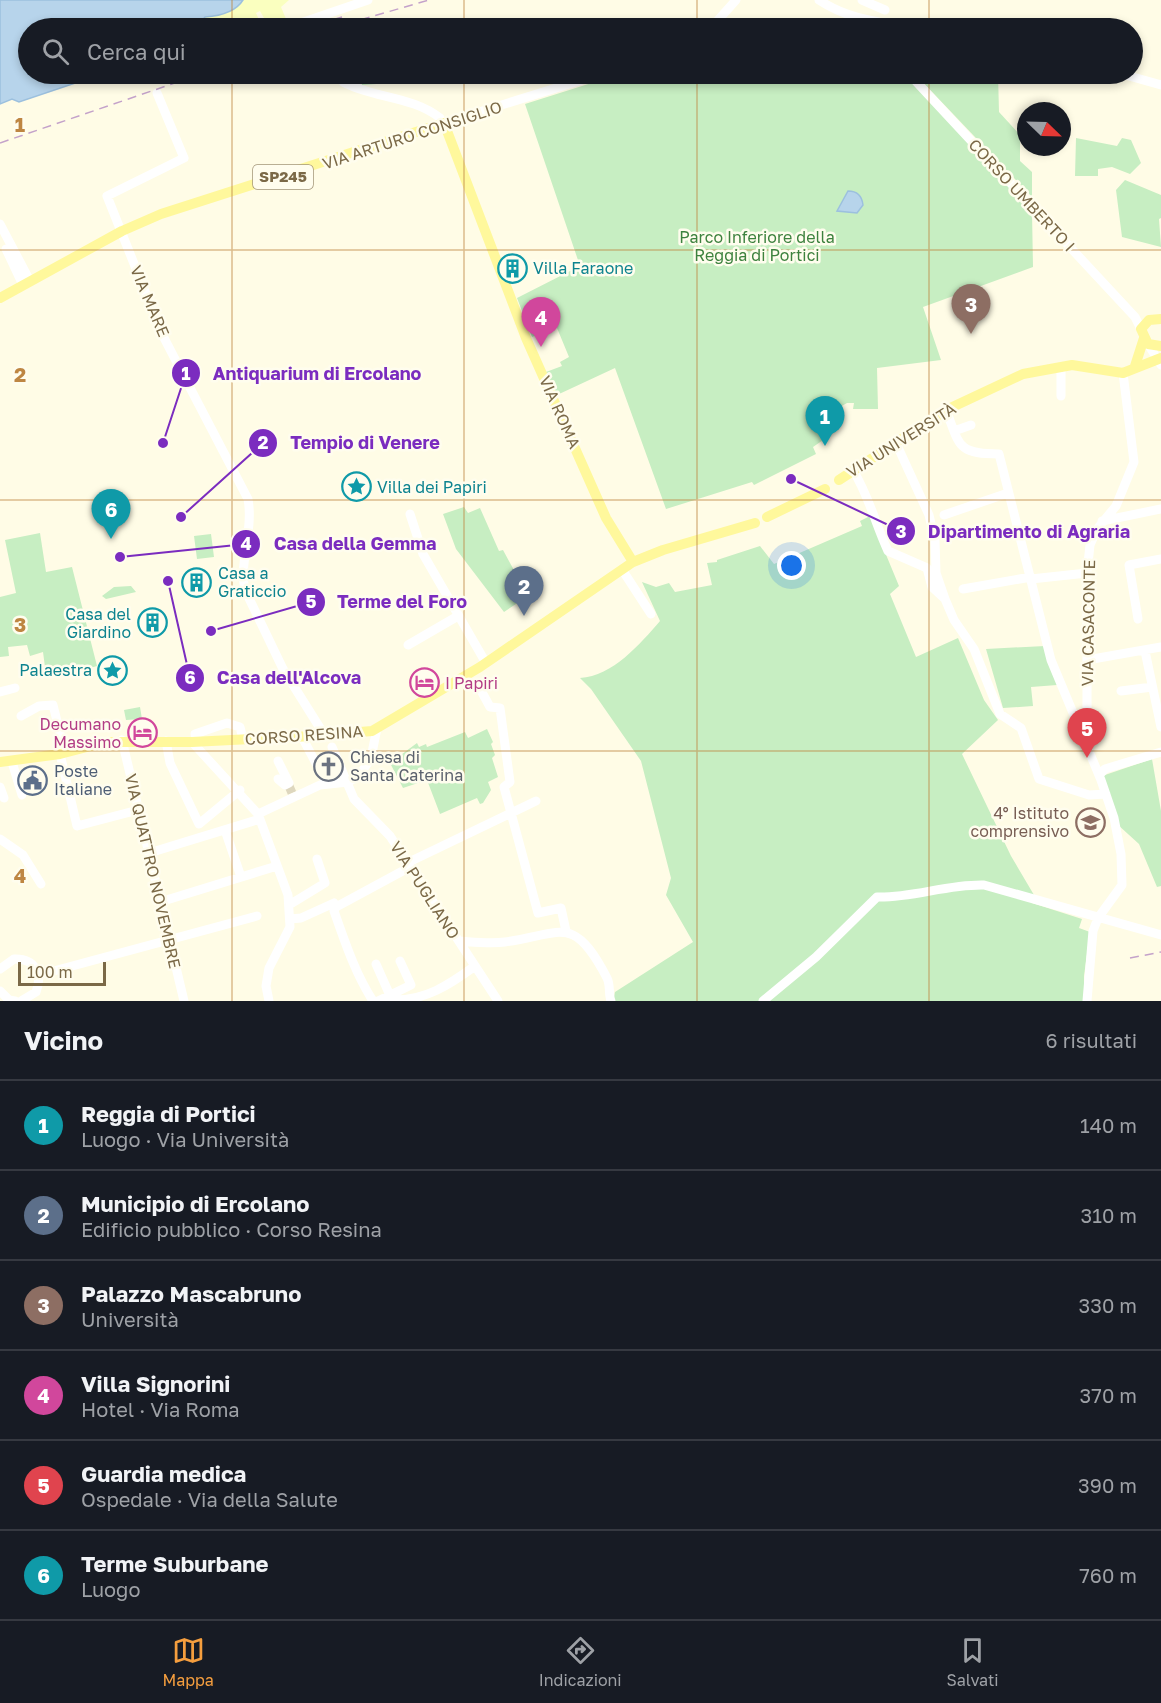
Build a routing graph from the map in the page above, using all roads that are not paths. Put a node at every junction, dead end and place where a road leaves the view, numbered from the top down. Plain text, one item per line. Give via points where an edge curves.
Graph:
1 (368, 0) edge
2 (734, 0) edge
3 (819, 0) edge
4 (862, 0) edge
5 (885, 10) dead end
6 (315, 18) edge
7 (720, 18) edge
8 (855, 18) edge
9 (1143, 80) edge
10 (347, 84) edge
11 (569, 84) edge
12 (918, 84) edge
13 (1161, 85) edge
14 (157, 93) dead end
15 (443, 124) junction
16 (0, 224) edge
17 (122, 231) junction
18 (0, 236) edge
19 (27, 283) junction
20 (0, 298) edge
21 (1161, 318) edge
22 (1145, 333) junction
23 (1161, 346) edge
24 (1160, 361) edge
25 (1135, 366) junction
26 (1061, 368) junction
27 (1123, 373) junction
28 (1061, 396) dead end
29 (946, 410) junction
30 (1127, 410) junction
31 (1116, 411) dead end
32 (971, 425) dead end
33 (954, 431) junction
34 (896, 443) junction
35 (853, 470) junction
36 (839, 480) dead end
37 (825, 489) dead end
38 (1008, 493) junction
39 (1161, 509) edge
40 (410, 514) dead end
41 (944, 515) dead end
42 (767, 517) dead end
43 (1102, 521) junction
44 (755, 523) dead end
45 (1161, 559) edge
46 (633, 562) junction
47 (623, 571) junction
48 (1087, 573) junction
49 (1031, 578) junction
50 (963, 589) dead end
51 (945, 599) junction
52 (651, 614) dead end
53 (458, 616) junction
54 (1138, 619) dead end
55 (408, 645) dead end
56 (1161, 647) edge
57 (1145, 651) junction
58 (1087, 660) junction
59 (486, 663) junction
60 (478, 685) dead end
61 (1152, 687) junction
62 (15, 688) dead end
63 (1121, 691) dead end
64 (0, 692) edge
65 (21, 716) dead end
66 (1161, 727) edge
67 (320, 728) dead end
68 (377, 728) junction
69 (302, 737) junction
70 (243, 739) junction
71 (122, 740) junction
72 (166, 741) junction
73 (194, 742) junction
74 (1087, 743) junction
75 (332, 747) dead end
76 (1161, 752) edge
77 (62, 753) junction
78 (279, 761) dead end
79 (0, 762) edge
80 (12, 762) junction
81 (1099, 775) junction
82 (278, 779) dead end
83 (348, 782) junction
84 (327, 784) junction
85 (0, 787) edge
86 (240, 790) junction
87 (290, 790) junction
88 (1106, 794) junction
89 (22, 795) dead end
90 (4, 798) dead end
91 (536, 801) dead end
92 (138, 810) junction
93 (511, 813) junction
94 (259, 816) junction
95 (225, 830) junction
96 (0, 839) edge
97 (149, 853) junction
98 (317, 859) dead end
99 (408, 865) junction
100 (277, 866) junction
101 (241, 877) junction
102 (41, 884) dead end
103 (160, 902) junction
104 (289, 905) junction
105 (336, 907) junction
106 (257, 916) dead end
107 (1098, 918) junction
108 (290, 919) junction
109 (566, 931) junction
110 (1161, 935) edge
111 (169, 940) junction
112 (459, 941) junction
113 (400, 961) dead end
114 (376, 964) dead end
115 (475, 966) junction
116 (0, 969) edge
117 (39, 975) junction
118 (0, 991) edge
119 (389, 996) junction
120 (15, 1001) edge
121 (24, 1001) edge
122 (184, 1001) edge
123 (269, 1001) edge
124 (373, 1001) edge
125 (378, 1001) edge
126 (498, 1001) edge
127 (610, 1001) edge
128 (763, 1001) edge
129 (1087, 1001) edge

1 - 6 street
2 - 7 street
3 - 8 street
4 - 5 street
9 - 13 street
10 - 15 street via 426,111
11 - 15 street, VIA ARTURO CONSIGLIO
12 - 22 street, CORSO UMBERTO I via 1135,317
14 - 17 street, VIA MARE via 184,158 107,196
15 - 17 main road, VIA ARTURO CONSIGLIO / SP245 via 161,214
15 - 46 main road, VIA ROMA via 526,338 606,518
16 - 19 street
17 - 19 main road, SP245
17 - 67 street, VIA MARE via 162,334 248,499 251,522 242,580 246,592 283,669
18 - 19 street
19 - 20 main road, SP245
21 - 22 main road
22 - 23 main road
22 - 24 street, CORSO UMBERTO I
22 - 25 main road
24 - 25 main road
25 - 27 main road
26 - 27 main road, VIA UNIVERSITÀ via 1072,365
26 - 28 street
26 - 29 main road, VIA UNIVERSITÀ via 1023,374
27 - 30 street, VIA CASACONTE
29 - 33 street
29 - 34 main road, VIA UNIVERSITÀ
30 - 31 street
30 - 43 street, VIA CASACONTE via 1134,462 1116,506
32 - 33 street
33 - 38 street via 962,448 969,452 999,454
34 - 35 main road, VIA UNIVERSITÀ
34 - 51 street via 929,515 936,573
35 - 36 main road, VIA UNIVERSITÀ
35 - 51 street via 868,493 873,520 888,551 927,568 932,587
37 - 42 main road
38 - 41 street
38 - 49 street
39 - 43 street
40 - 53 street via 423,555
43 - 48 street, VIA CASACONTE via 1090,545
44 - 46 main road
45 - 54 street via 1129,564
46 - 47 main road, CORSO RESINA
47 - 52 street
47 - 59 main road, CORSO RESINA
48 - 49 street
48 - 58 street, VIA CASACONTE
49 - 50 street
49 - 74 street via 1051,660
51 - 88 street via 974,649 1000,714 1021,728 1039,779 1089,795
53 - 55 street
53 - 59 street
56 - 57 street
57 - 58 street
57 - 61 street
58 - 74 street, VIA CASACONTE
59 - 68 main road, CORSO RESINA
60 - 93 street via 490,707 500,708 510,782 504,787
61 - 63 street
61 - 66 street
62 - 64 street
65 - 77 street via 39,706 53,705
68 - 69 main road, CORSO RESINA
68 - 83 street via 368,765
69 - 70 main road, CORSO RESINA
69 - 84 street
70 - 73 main road, CORSO RESINA
70 - 73 street via 240,727 227,723 195,734
71 - 72 main road, CORSO RESINA
71 - 77 main road, CORSO RESINA
71 - 92 street, VIA QUATTRO NOVEMBRE
72 - 73 main road, CORSO RESINA
72 - 86 street via 170,763 199,824
73 - 86 street
74 - 81 street
75 - 83 street, VIA PUGLIANO
76 - 81 street
77 - 80 main road, CORSO RESINA
77 - 92 street via 77,826
78 - 87 street
79 - 80 main road, CORSO RESINA
80 - 89 street
81 - 88 street
82 - 87 street
83 - 84 street
83 - 99 street, VIA PUGLIANO via 354,799 390,836
84 - 87 street
85 - 90 street
86 - 94 street
87 - 94 street
88 - 107 street via 1121,854 1122,885
91 - 93 street
92 - 97 street, VIA QUATTRO NOVEMBRE
93 - 99 street
93 - 109 street via 538,913 561,909
94 - 95 street
94 - 100 street
95 - 97 street
95 - 101 street
96 - 102 street via 23,855
97 - 103 street, VIA QUATTRO NOVEMBRE
98 - 104 street via 325,884
99 - 105 street
99 - 112 street, VIA PUGLIANO
100 - 101 street
100 - 104 street
101 - 103 street
103 - 111 street, VIA QUATTRO NOVEMBRE
104 - 108 street
105 - 108 street via 334,903
105 - 124 street via 347,949
106 - 111 street
107 - 110 street
107 - 128 street via 984,885 963,884 892,898 878,897
107 - 129 street via 1088,966
108 - 123 street via 285,941 269,968
109 - 112 street via 505,942
109 - 127 street via 584,945 608,980
111 - 117 street
111 - 122 street, VIA QUATTRO NOVEMBRE
112 - 115 street, VIA PUGLIANO
113 - 119 street via 411,986
114 - 119 street
115 - 119 street via 425,997 412,1001 392,1000
115 - 126 street, VIA PUGLIANO
116 - 117 street via 9,961 20,959 33,964
117 - 121 street via 36,992
118 - 120 street
119 - 125 street

